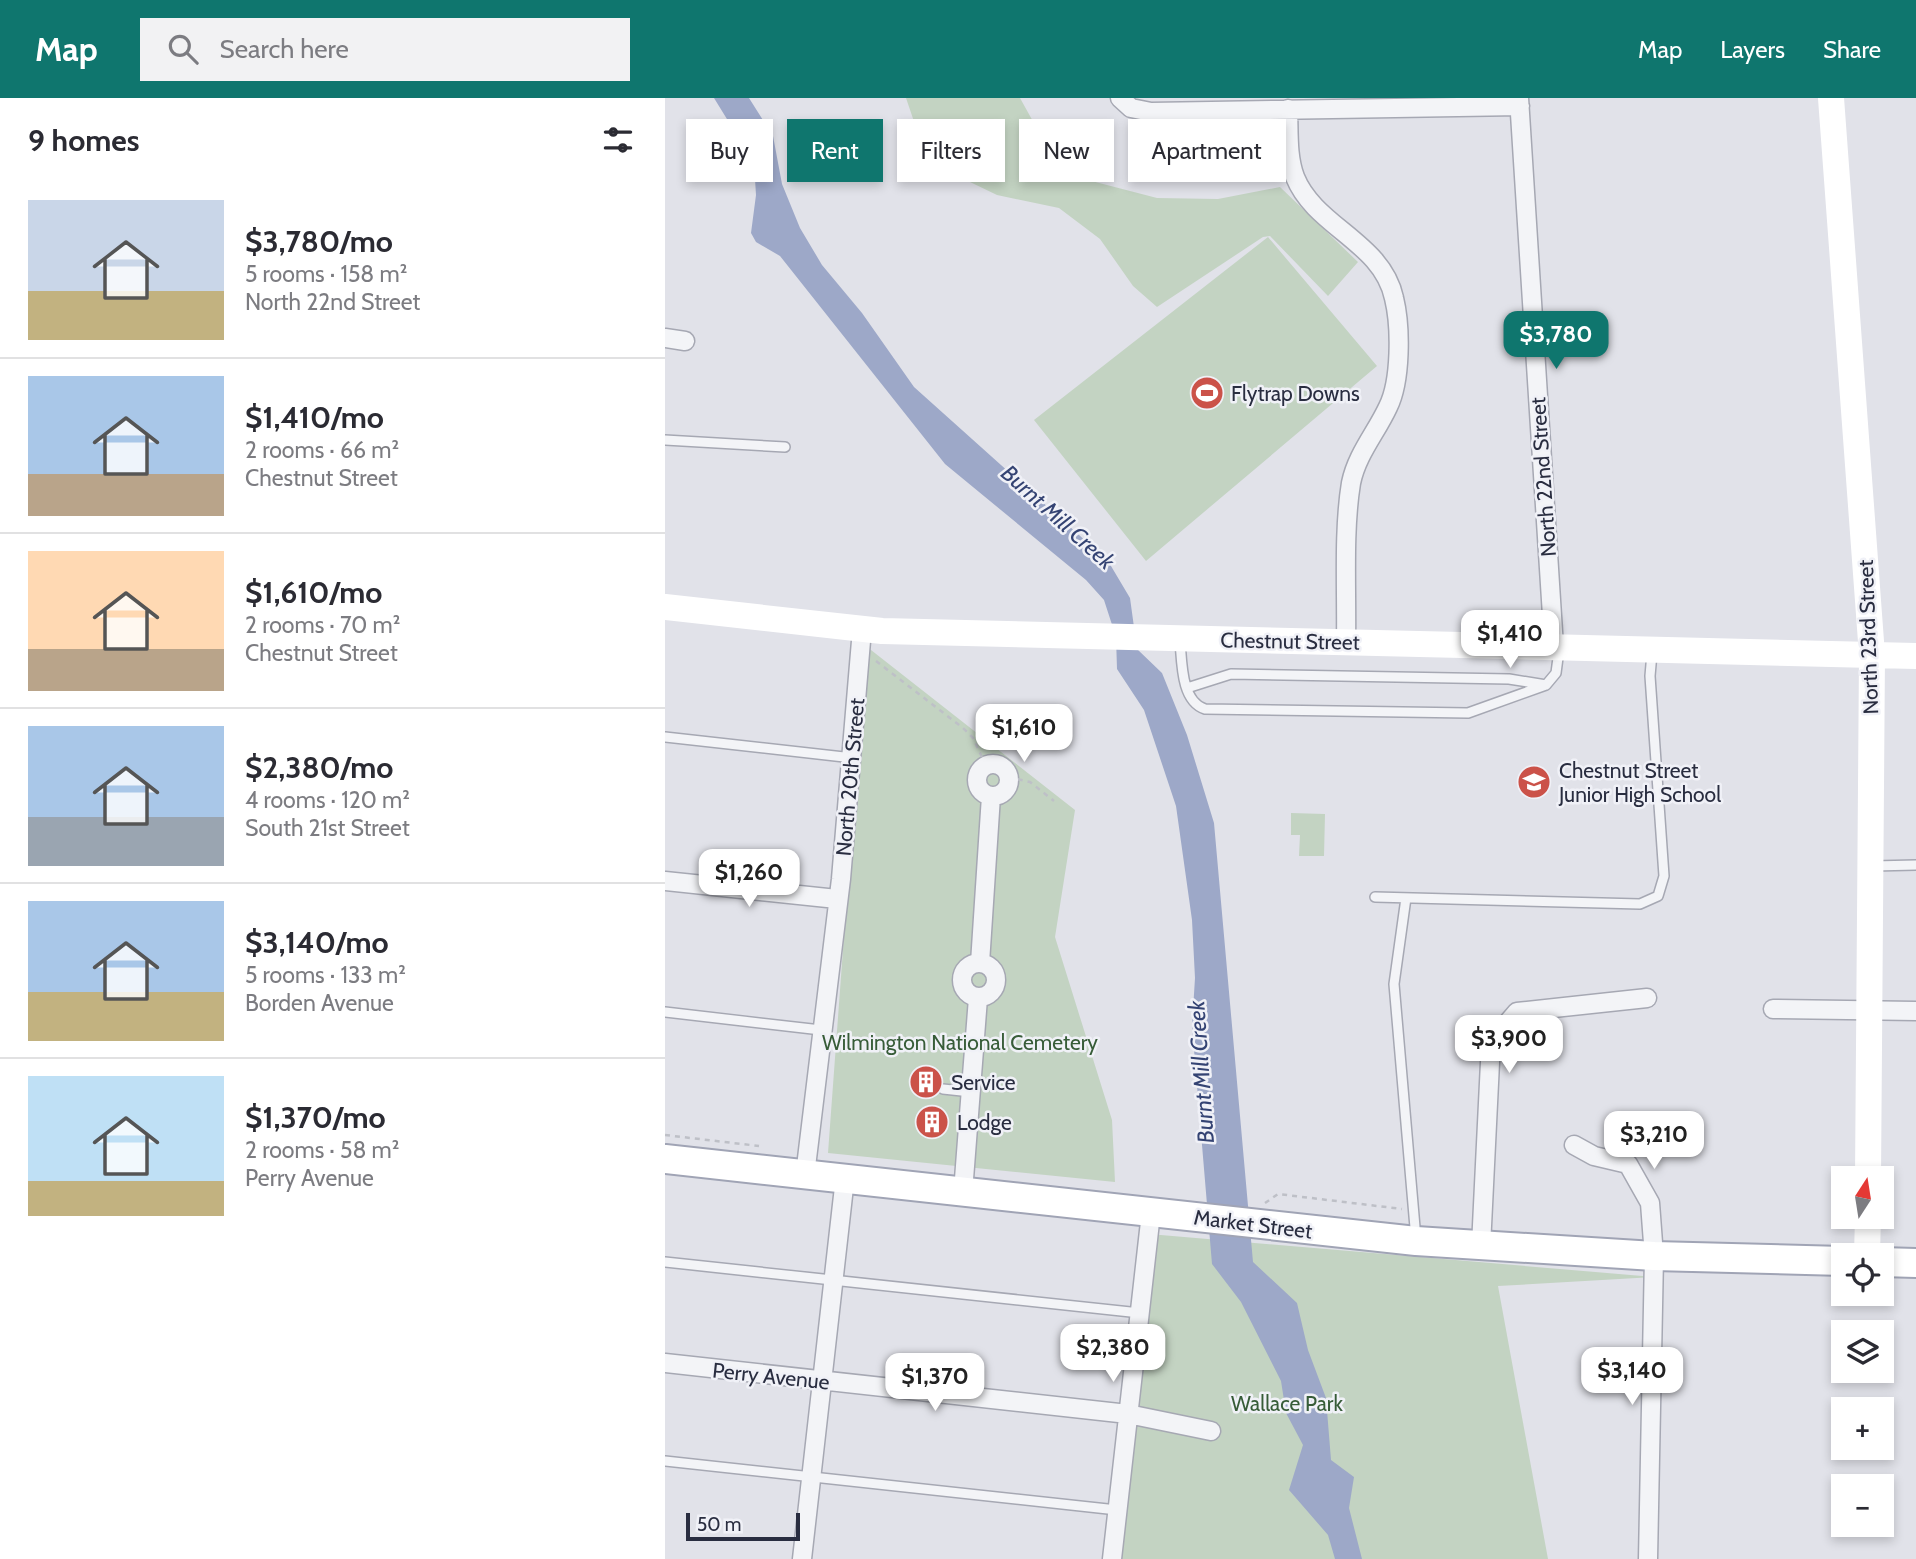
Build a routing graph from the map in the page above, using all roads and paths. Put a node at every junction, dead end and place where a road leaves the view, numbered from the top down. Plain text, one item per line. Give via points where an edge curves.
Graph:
1 (1831, 98) edge
2 (1520, 102) edge
3 (1125, 103) edge
4 (1288, 108) junction
5 (665, 338) edge
6 (685, 341) dead end
7 (665, 440) edge
8 (785, 447) dead end
9 (665, 607) edge
10 (862, 629) junction
11 (1180, 639) junction
12 (1346, 642) junction
13 (1557, 647) junction
14 (1652, 649) junction
15 (1872, 655) junction
16 (1916, 656) edge
17 (874, 659) dead end
18 (1546, 685) junction
19 (1187, 688) junction
20 (665, 737) edge
21 (853, 758) junction
22 (986, 766) junction
23 (1008, 777) junction
24 (991, 796) junction
25 (1054, 801) dead end
26 (1916, 865) edge
27 (1871, 866) junction
28 (665, 881) edge
29 (1375, 897) dead end
30 (1406, 898) junction
31 (837, 899) junction
32 (980, 963) junction
33 (978, 998) junction
34 (1647, 999) dead end
35 (1773, 1009) dead end
36 (1870, 1010) junction
37 (1916, 1011) edge
38 (665, 1012) edge
39 (821, 1030) junction
40 (943, 1088) dead end
41 (971, 1092) junction
42 (1574, 1145) dead end
43 (665, 1159) edge
44 (1868, 1166) edge
45 (805, 1175) junction
46 (845, 1178) junction
47 (963, 1192) junction
48 (1151, 1213) junction
49 (1416, 1241) junction
50 (1481, 1246) junction
51 (1654, 1256) junction
52 (1831, 1261) edge
53 (665, 1262) edge
54 (1894, 1262) edge
55 (1916, 1263) edge
56 (832, 1282) junction
57 (1140, 1313) junction
58 (665, 1363) edge
59 (822, 1381) junction
60 (1128, 1414) junction
61 (1211, 1431) dead end
62 (665, 1461) edge
63 (811, 1478) junction
64 (1117, 1510) junction
65 (802, 1559) edge
66 (1112, 1559) edge
67 (1648, 1559) edge

1 - 15 street, North 23rd Street
2 - 4 street
2 - 13 street, North 22nd Street
3 - 4 street via 1151,112
4 - 12 street via 1292,164 1299,185 1378,263 1391,285 1397,309 1394,392 1359,457 1351,484
5 - 6 street
7 - 8 lane
9 - 10 street, Chestnut Street
10 - 11 street, Chestnut Street
10 - 21 street, North 20th Street
11 - 12 street, Chestnut Street
11 - 19 lane
12 - 13 street, Chestnut Street
13 - 14 street, Chestnut Street
13 - 18 lane via 1558,667
14 - 15 street, Chestnut Street
14 - 30 lane via 1664,876 1658,896 1640,904
15 - 16 street, Chestnut Street
15 - 27 street, North 23rd Street
17 - 22 path via 963,728
18 - 19 lane via 1510,679 1231,674
18 - 19 lane via 1455,714 1205,709 1194,702
20 - 21 lane
21 - 31 street, North 20th Street
22 - 23 street via 999,766
22 - 24 street via 978,773 977,783
23 - 24 street via 1005,791
23 - 25 path via 1030,782
24 - 32 street
26 - 27 lane
27 - 36 street, North 23rd Street
28 - 31 street
29 - 30 lane
30 - 49 lane via 1394,984
31 - 39 street, North 20th Street
32 - 33 street via 995,973 996,985 989,995
32 - 33 street via 965,969 961,979 964,990
33 - 41 street
34 - 50 street via 1517,1012 1491,1042
35 - 36 street
36 - 37 street
36 - 44 street, North 23rd Street
38 - 39 lane
39 - 45 street, North 20th Street
40 - 41 lane
41 - 47 street
42 - 51 street via 1594,1156 1628,1164 1650,1203
43 - 45 main road, Market Street
45 - 46 main road, Market Street
46 - 47 main road, Market Street
46 - 56 street
47 - 48 main road, Market Street
48 - 49 main road, Market Street
48 - 57 street
49 - 50 main road, Market Street
50 - 51 main road, Market Street
51 - 52 main road, Market Street
51 - 67 street
53 - 56 lane
54 - 55 main road
56 - 57 lane
56 - 59 street
57 - 60 street
58 - 59 street, Perry Avenue
59 - 60 street, Perry Avenue
59 - 63 street
60 - 61 street, Perry Avenue
60 - 64 street
62 - 63 lane
63 - 64 lane
63 - 65 street
64 - 66 street

